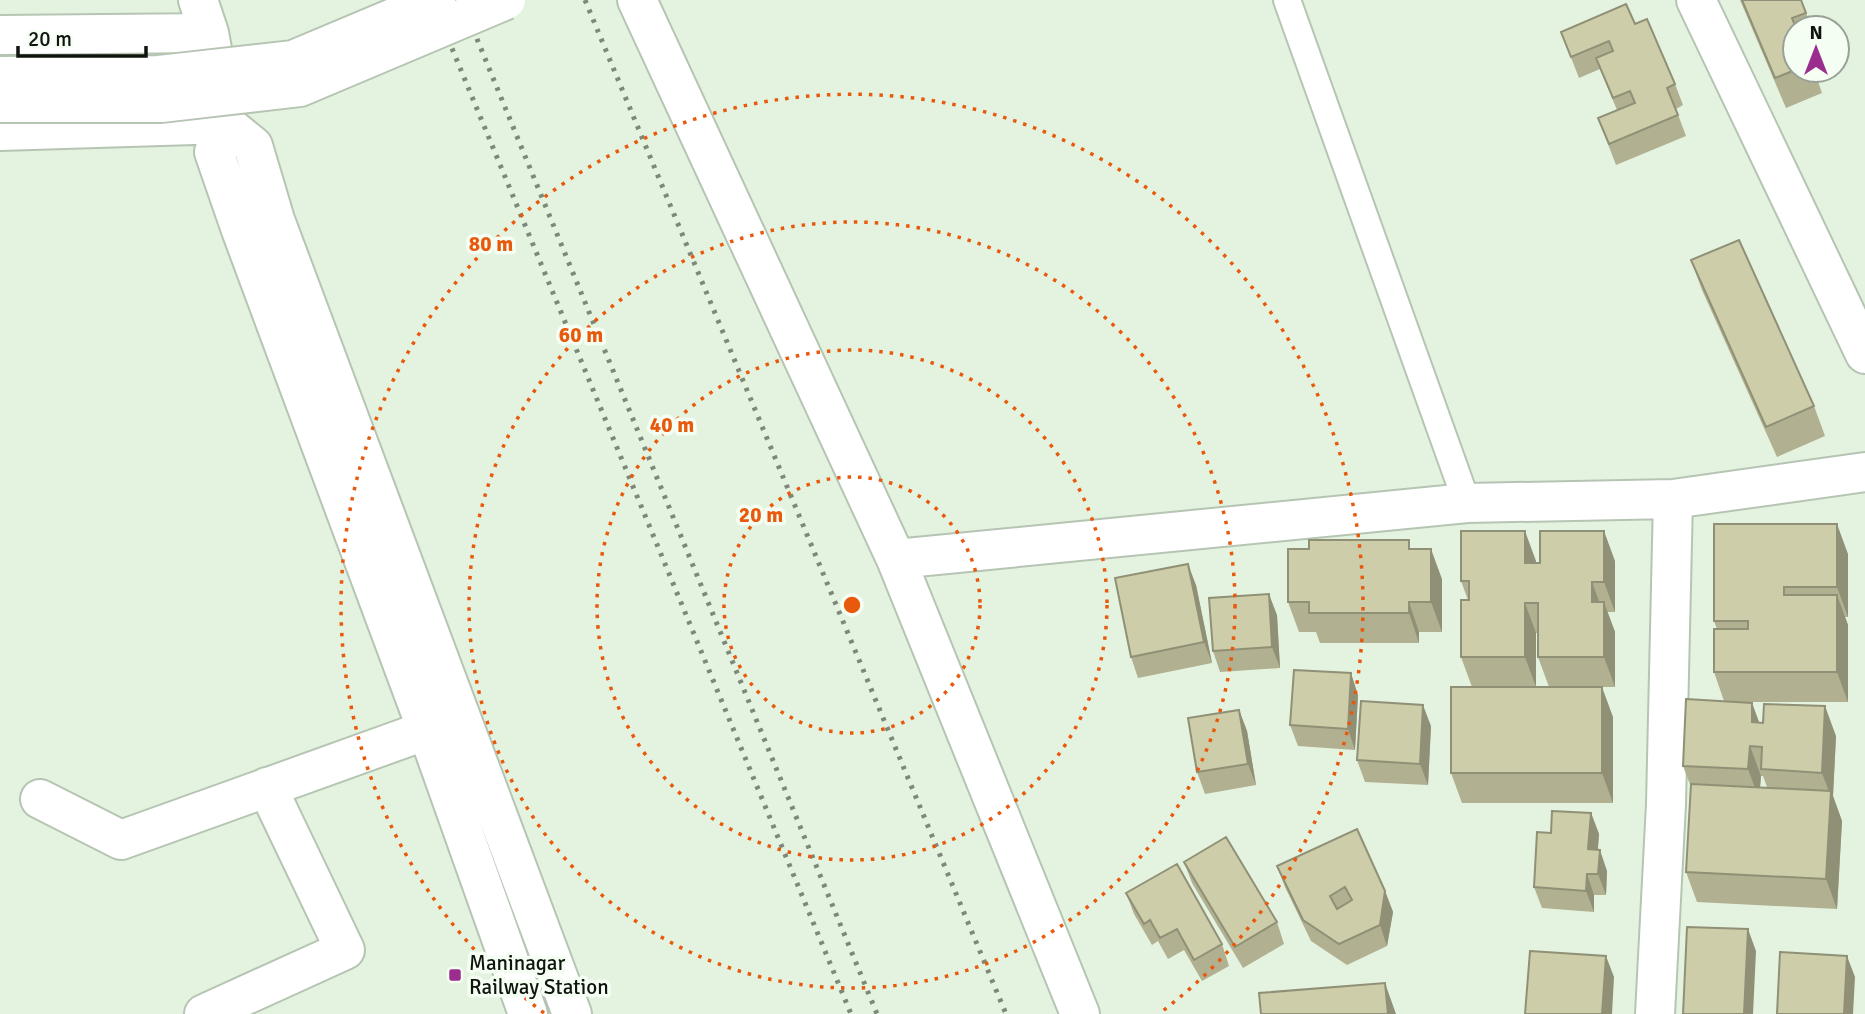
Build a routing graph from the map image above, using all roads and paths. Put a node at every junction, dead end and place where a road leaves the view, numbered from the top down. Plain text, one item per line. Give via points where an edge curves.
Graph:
1 (436, 0) edge
2 (506, 0) edge
3 (637, 0) edge
4 (1287, 0) edge
5 (1696, 0) edge
6 (204, 17) edge
7 (0, 34) edge
8 (0, 76) edge
9 (0, 103) edge
10 (226, 124) junction
11 (0, 131) edge
12 (1865, 354) edge
13 (1865, 472) edge
14 (1673, 499) junction
15 (1467, 503) junction
16 (896, 559) junction
17 (427, 730) junction
18 (268, 787) junction
19 (40, 799) dead end
20 (204, 1014) edge
21 (528, 1014) edge
22 (572, 1014) edge
23 (1080, 1014) edge
24 (1655, 1014) edge

1 - 8 street, bridge via 293,60 159,75
2 - 9 street, bridge via 300,87 161,103
3 - 16 street
4 - 15 lane
5 - 12 street
6 - 7 street
6 - 10 street
10 - 11 street
10 - 17 street via 214,152
10 - 22 street via 253,146 275,220
13 - 14 street
14 - 15 street
14 - 24 street via 1666,804
15 - 16 street
16 - 23 street
17 - 18 street
17 - 21 street
18 - 19 street via 121,840
18 - 20 street via 345,950

